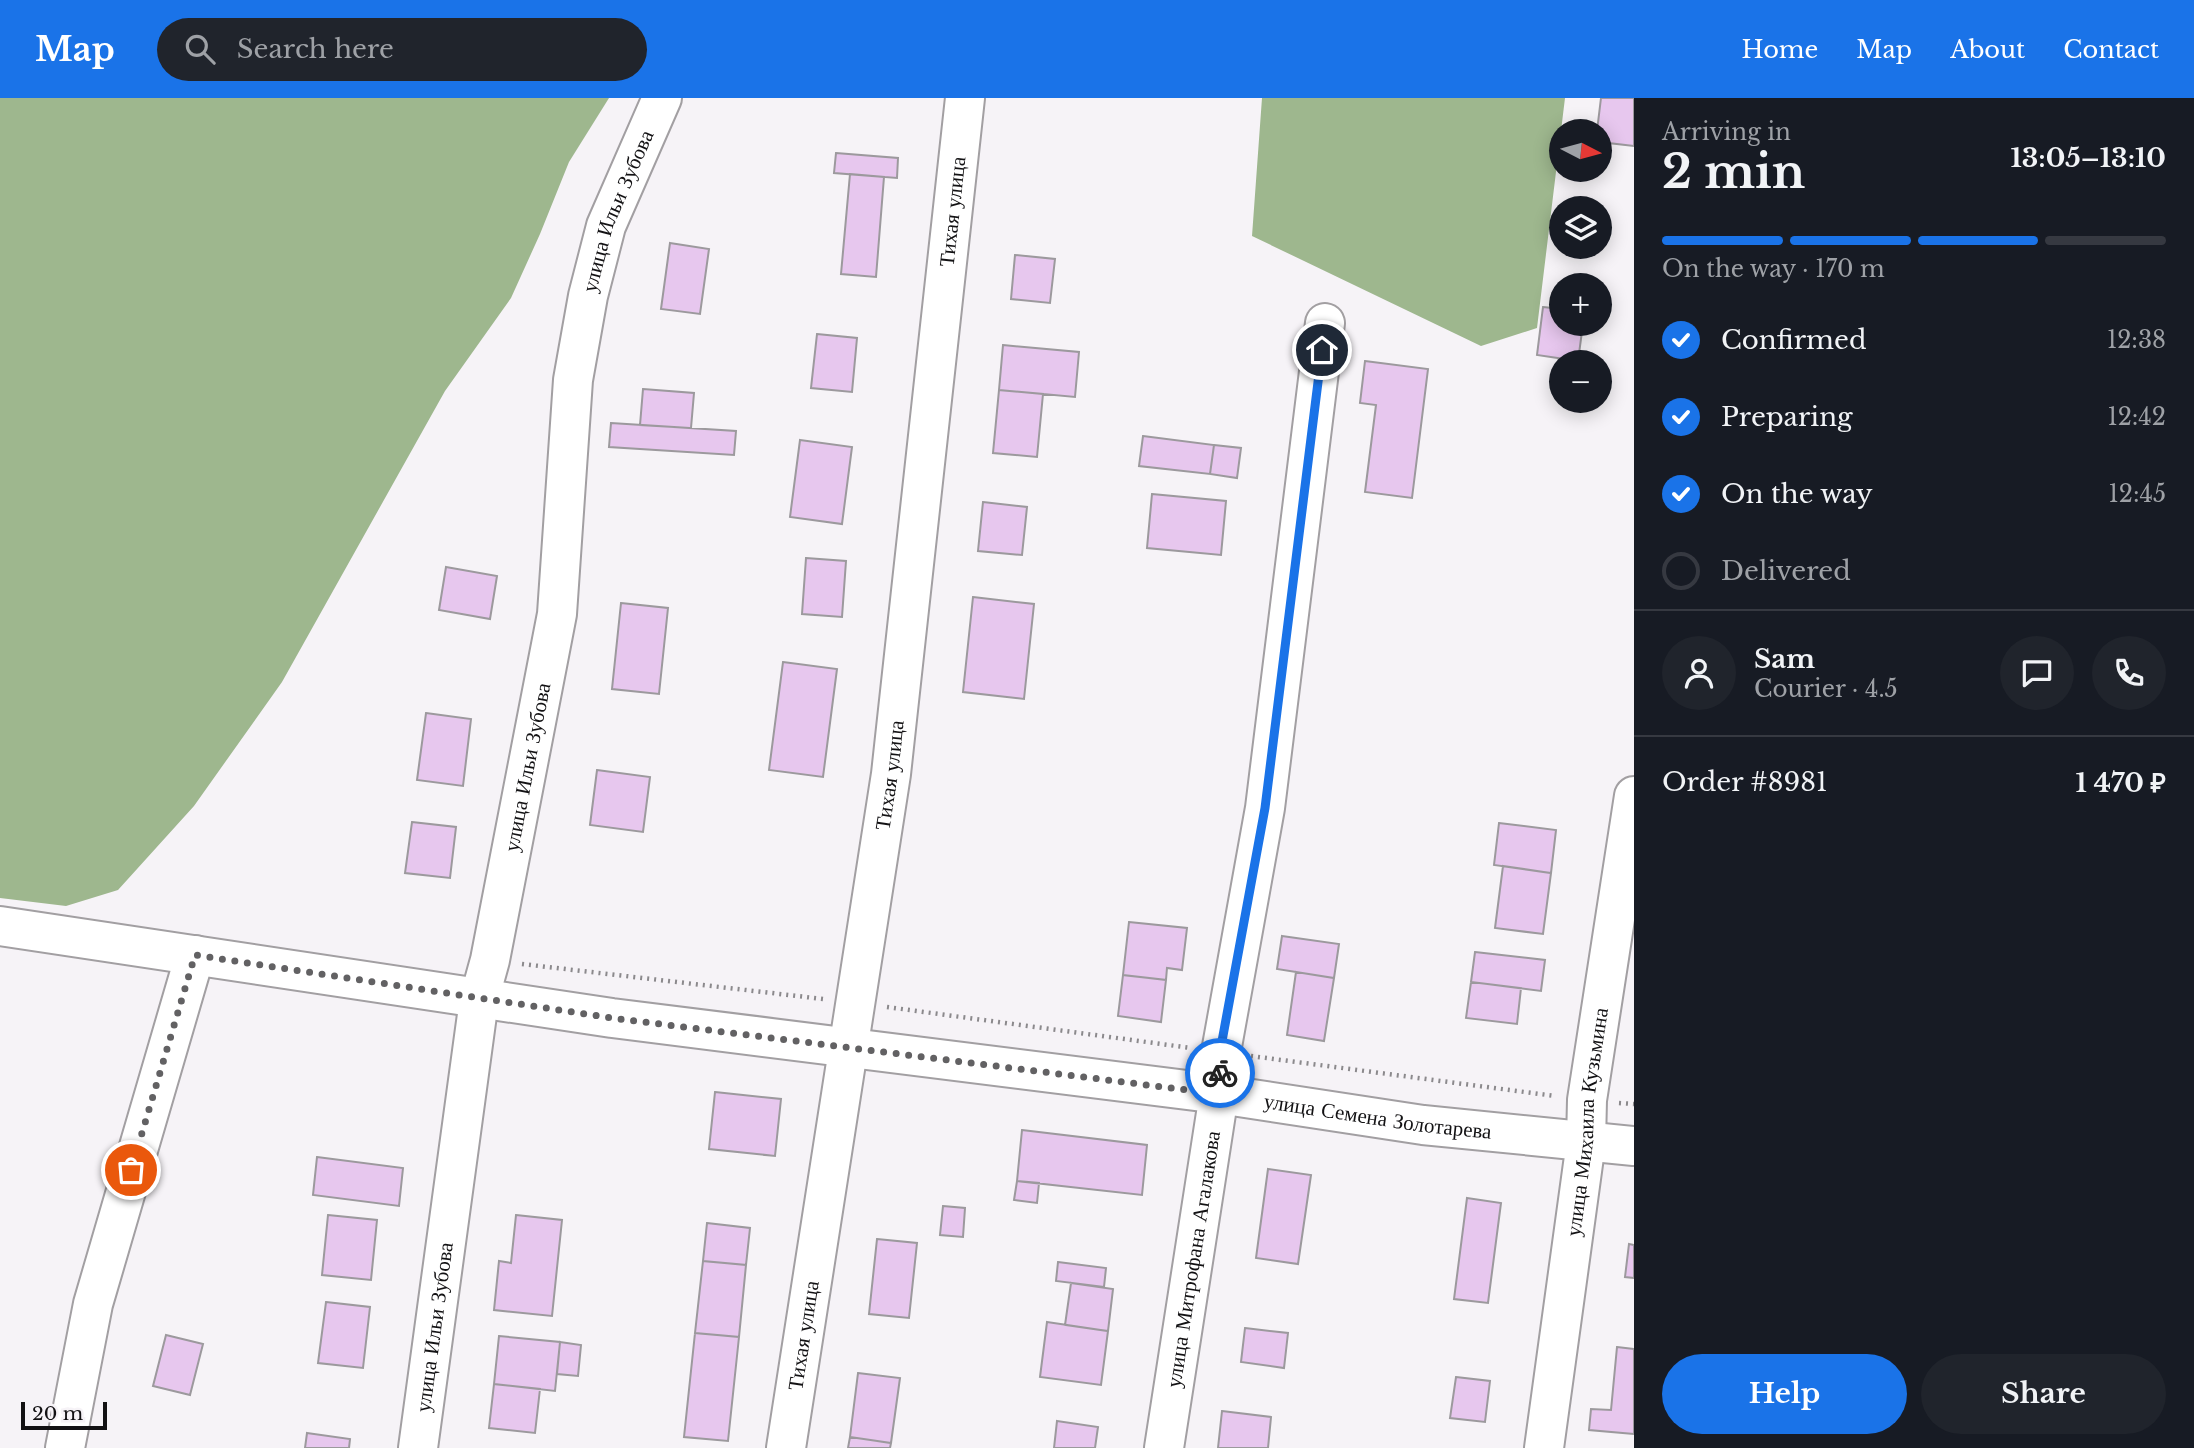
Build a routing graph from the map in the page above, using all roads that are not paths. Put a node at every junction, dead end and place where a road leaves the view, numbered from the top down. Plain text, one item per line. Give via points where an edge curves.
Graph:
1 (662, 98) edge
2 (965, 98) edge
3 (1325, 323) dead end
4 (1634, 796) edge
5 (0, 926) edge
6 (195, 955) junction
7 (479, 1000) junction
8 (847, 1046) junction
9 (1219, 1094) junction
10 (1586, 1142) junction
11 (1634, 1146) edge
12 (65, 1448) edge
13 (418, 1448) edge
14 (786, 1448) edge
15 (1164, 1448) edge
16 (1544, 1448) edge

1 - 7 street, улица Ильи Зубова via 606,226 588,296 573,380 556,614
2 - 8 street, Тихая улица via 891,774
3 - 9 street, улица Митрофана Агалакова via 1265,808 1220,1052
4 - 10 street, улица Михаила Кузьмина via 1587,1100
5 - 6 street, улица Семена Золотарева
6 - 7 street, улица Семена Золотарева
6 - 12 street via 93,1304
7 - 8 street, улица Семена Золотарева
7 - 13 street, улица Ильи Зубова
8 - 9 street, улица Семена Золотарева
8 - 14 street, Тихая улица
9 - 10 street, улица Семена Золотарева via 1423,1125
9 - 15 street, улица Митрофана Агалакова
10 - 11 street, улица Семена Золотарева
10 - 16 street, улица Михаила Кузьмина

